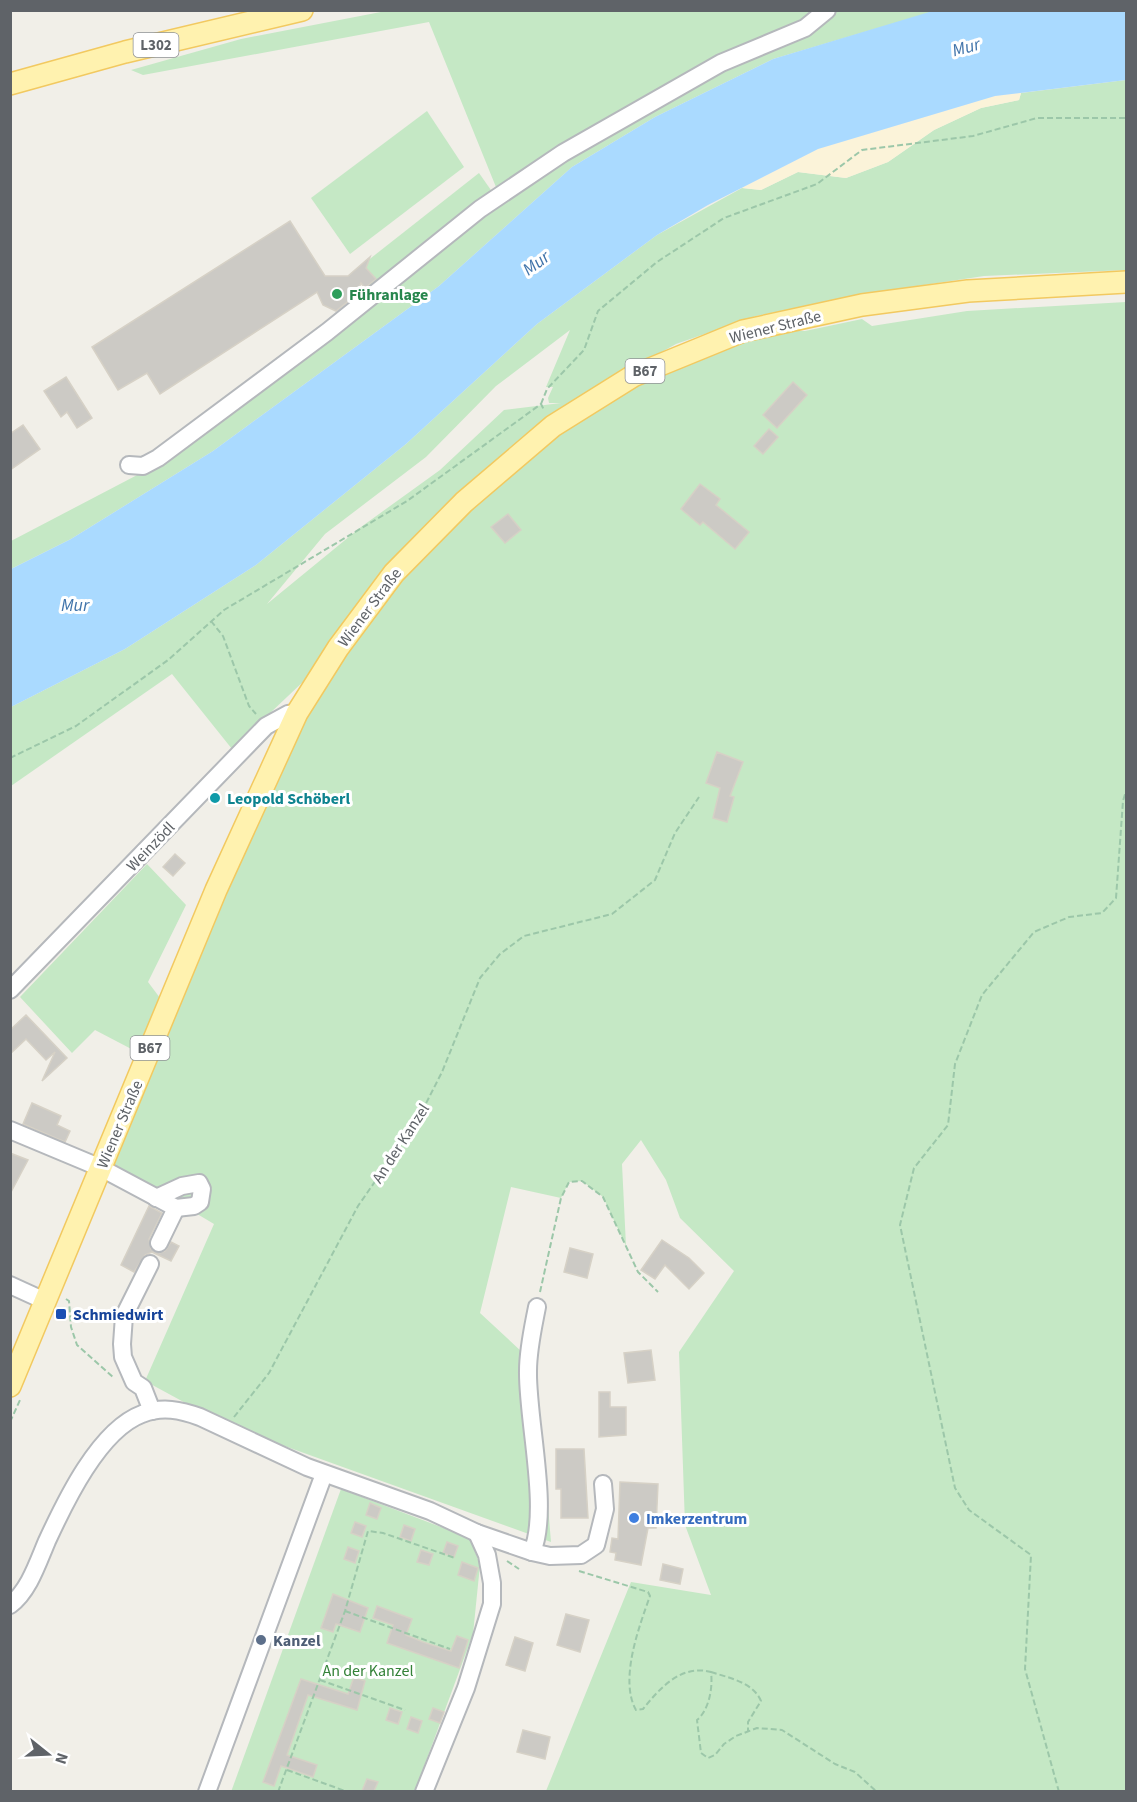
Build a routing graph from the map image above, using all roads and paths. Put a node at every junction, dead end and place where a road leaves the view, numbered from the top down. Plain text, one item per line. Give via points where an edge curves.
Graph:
1 (302, 10) edge
2 (827, 10) edge
3 (10, 84) edge
4 (1126, 118) edge
5 (1126, 282) edge
6 (541, 404) junction
7 (553, 426) junction
8 (129, 465) dead end
9 (211, 621) junction
10 (297, 713) junction
11 (266, 726) junction
12 (10, 758) edge
13 (1126, 791) edge
14 (699, 797) dead end
15 (10, 990) edge
16 (10, 1130) edge
17 (100, 1168) junction
18 (156, 1198) junction
19 (178, 1208) junction
20 (159, 1243) dead end
21 (150, 1264) dead end
22 (10, 1285) edge
23 (658, 1292) dead end
24 (54, 1299) junction
25 (537, 1307) joint
26 (77, 1345) dead end
27 (15, 1393) edge
28 (152, 1411) junction
29 (10, 1422) edge
30 (225, 1429) junction
31 (324, 1474) junction
32 (603, 1484) dead end
33 (477, 1533) junction
34 (532, 1552) junction
35 (455, 1558) dead end
36 (574, 1570) dead end
37 (10, 1605) edge
38 (345, 1611) junction
39 (450, 1649) dead end
40 (711, 1672) junction
41 (320, 1680) junction
42 (405, 1710) dead end
43 (748, 1732) junction
44 (287, 1770) junction
45 (207, 1791) edge
46 (278, 1791) edge
47 (348, 1791) edge
48 (424, 1791) edge
49 (876, 1791) edge
50 (1059, 1791) edge

1 - 3 main road, L302
2 - 8 street via 805,27 721,63 563,153 480,209 327,332 158,458 143,466
4 - 6 path via 1037,118 974,136 862,150 817,184 724,218 657,262 598,310 584,350 547,389
5 - 7 main road, Wiener Straße / B67 via 968,291 862,305 742,331 633,376
6 - 7 path
6 - 9 path via 407,501 298,564
7 - 10 main road, Wiener Straße / B67 via 464,502 394,573 338,648
9 - 11 path via 223,636 249,706
9 - 12 path via 168,660 76,726
10 - 11 street, Weinzödl
10 - 17 main road, Wiener Straße / B67 via 216,890
11 - 15 street, Weinzödl
13 - 50 path via 1116,898 1102,913 1069,917 1034,932 982,995 955,1064 948,1125 914,1168 900,1225 955,1488 969,1510 1031,1555 1025,1669
14 - 30 path, An der Kanzel via 675,832 655,880 612,914 525,936 500,954 480,978 442,1072 417,1121 358,1206 269,1373
16 - 17 street
17 - 18 street
17 - 24 main road, Wiener Straße / B67
18 - 19 street
18 - 19 street via 182,1186
19 - 20 street
21 - 28 street via 124,1316 122,1344 134,1382 143,1388
22 - 24 street
23 - 25 path via 638,1272 603,1197 582,1181 569,1182 561,1198
24 - 26 path via 69,1301
24 - 27 main road, Wiener Straße / B67
25 - 34 street via 528,1372 538,1508
27 - 29 path
28 - 30 street via 182,1411
28 - 37 street via 130,1420 88,1465 64,1504 23,1591
30 - 31 street
31 - 33 street via 430,1511
31 - 45 street
32 - 34 street via 605,1509 596,1545 581,1555
33 - 34 street
33 - 48 street via 487,1555 492,1604 466,1688
35 - 38 path via 383,1533 368,1532
36 - 40 path via 648,1592 650,1596 636,1634 630,1677 630,1700 636,1710 643,1709 658,1690 680,1675 697,1668
38 - 39 path
38 - 41 path
40 - 43 path via 752,1688 758,1695 761,1701 748,1722
40 - 43 path via 708,1701 704,1714 697,1720 701,1753 708,1758 715,1755 724,1744
41 - 42 path
41 - 44 path
43 - 49 path via 757,1728 782,1731 855,1772
44 - 46 path
44 - 47 path

